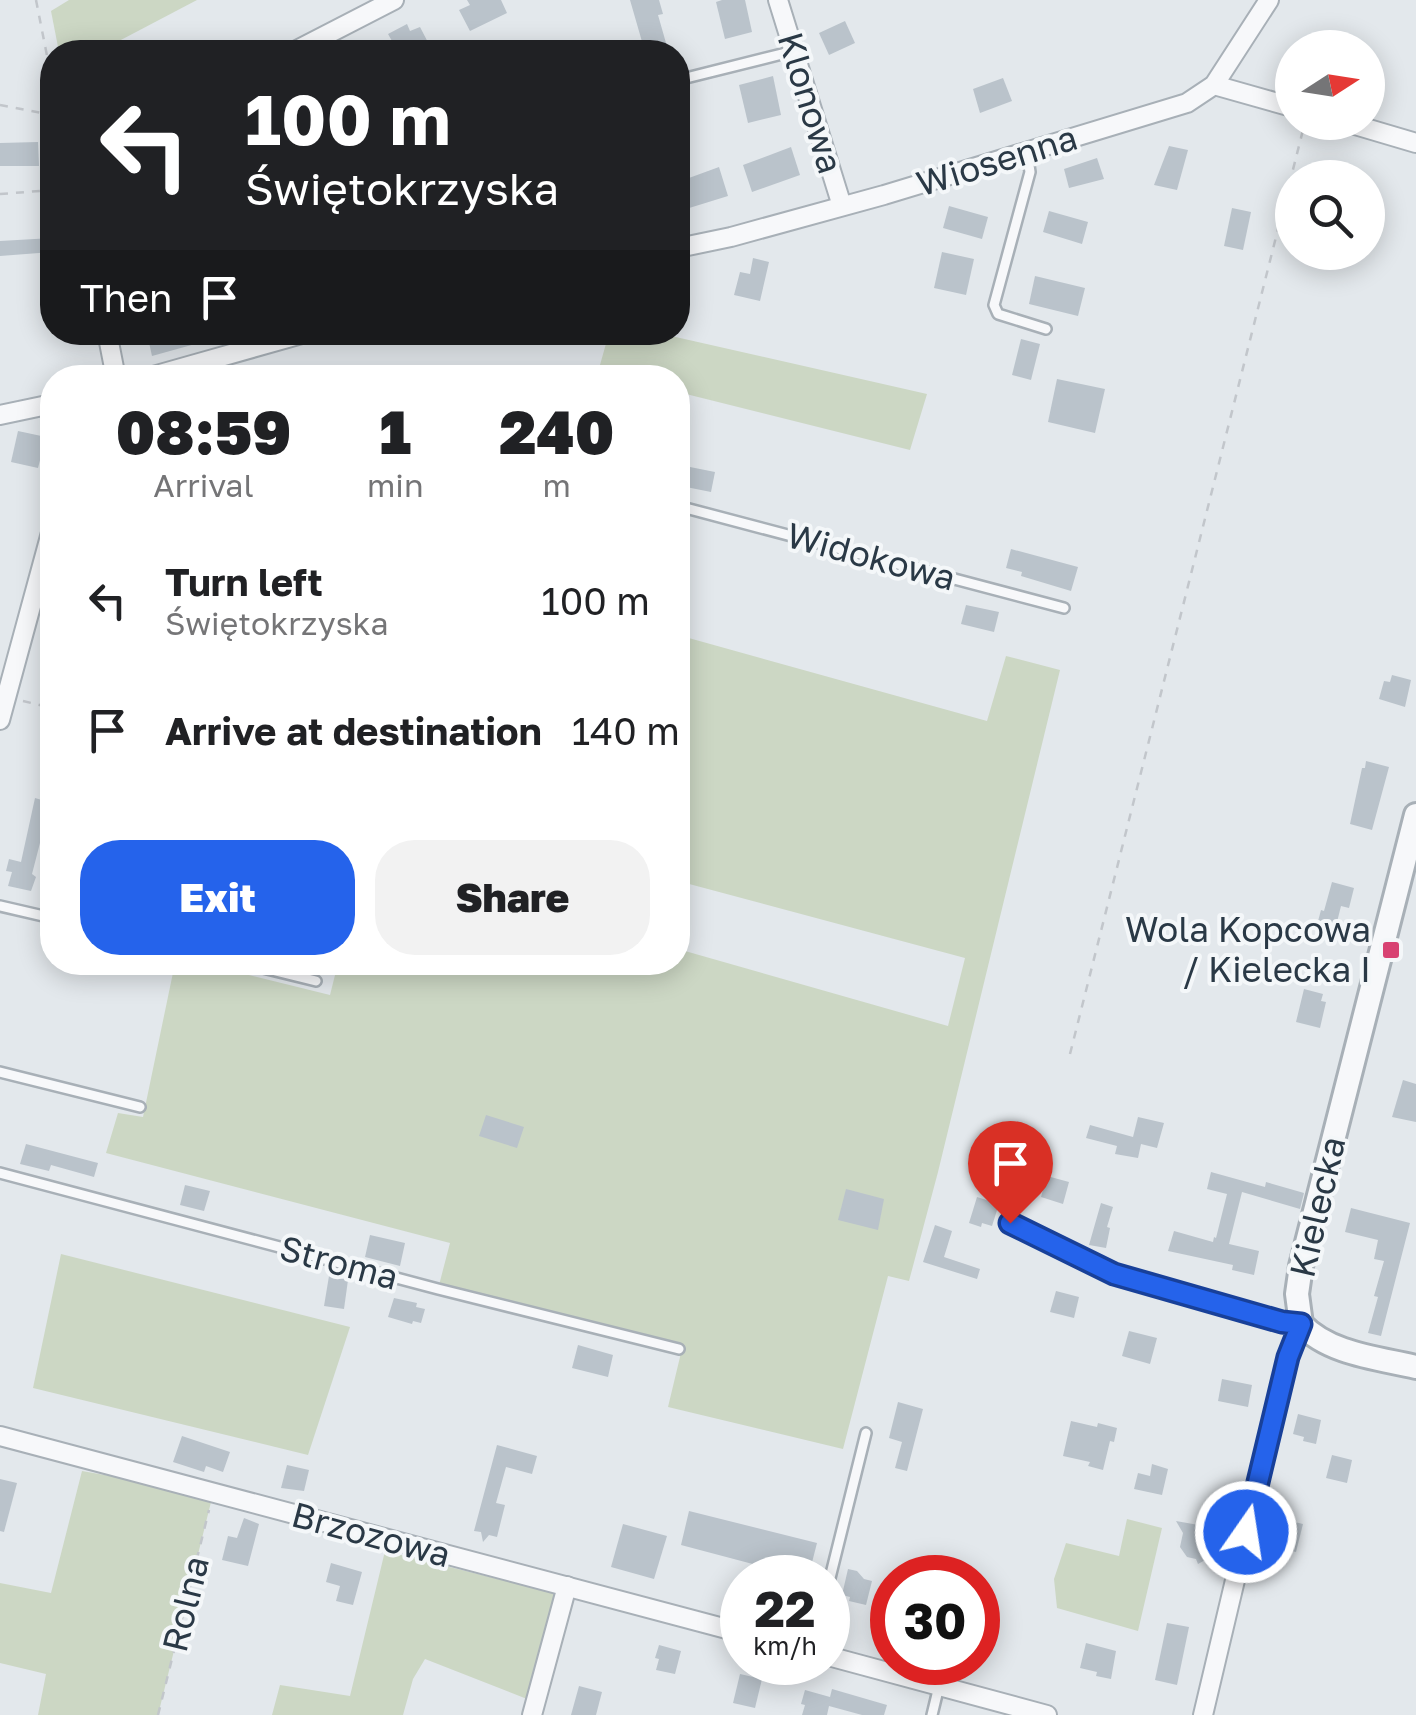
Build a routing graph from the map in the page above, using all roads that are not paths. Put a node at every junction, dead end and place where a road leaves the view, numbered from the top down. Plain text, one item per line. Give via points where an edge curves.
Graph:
1 (394, 0) edge
2 (778, 0) edge
3 (1269, 0) edge
4 (316, 40) edge
5 (794, 51) junction
6 (690, 77) edge
7 (1214, 85) junction
8 (1275, 103) edge
9 (1385, 134) edge
10 (1416, 143) edge
11 (1027, 152) junction
12 (842, 206) junction
13 (690, 246) edge
14 (1046, 329) dead end
15 (270, 345) edge
16 (210, 365) edge
17 (40, 407) edge
18 (0, 415) edge
19 (690, 509) edge
20 (40, 573) edge
21 (1064, 608) dead end
22 (0, 720) edge
23 (1416, 815) edge
24 (0, 906) edge
25 (40, 915) edge
26 (291, 975) edge
27 (316, 981) dead end
28 (0, 1072) edge
29 (140, 1107) dead end
30 (0, 1173) edge
31 (1010, 1223) dead end
32 (1301, 1324) junction
33 (679, 1349) dead end
34 (1416, 1367) edge
35 (866, 1434) dead end
36 (0, 1436) edge
37 (836, 1555) edge
38 (566, 1586) junction
39 (720, 1627) edge
40 (850, 1662) edge
41 (940, 1686) junction
42 (532, 1715) edge
43 (932, 1715) edge
44 (1047, 1715) edge
45 (1203, 1715) edge

1 - 4 street
2 - 5 street, Klonowa
3 - 7 street, Wiosenna
5 - 6 lane
5 - 12 street, Klonowa
7 - 8 street
7 - 11 street, Wiosenna via 1187,103
9 - 10 street
11 - 12 street, Wiosenna
11 - 14 lane via 1030,172 994,304 998,314
12 - 13 street, Wiosenna
15 - 16 street
17 - 18 street
19 - 21 lane, Widokowa
20 - 22 street
23 - 32 street, Kielecka via 1301,1266
24 - 25 lane
26 - 27 lane
28 - 29 lane
30 - 33 lane, Stroma
31 - 32 street via 1114,1274
32 - 34 street via 1340,1348
32 - 45 street, Kielecka
35 - 37 lane
36 - 38 street, Brzozowa
38 - 39 street, Brzozowa
38 - 42 street
40 - 41 street
41 - 43 lane
41 - 44 street

